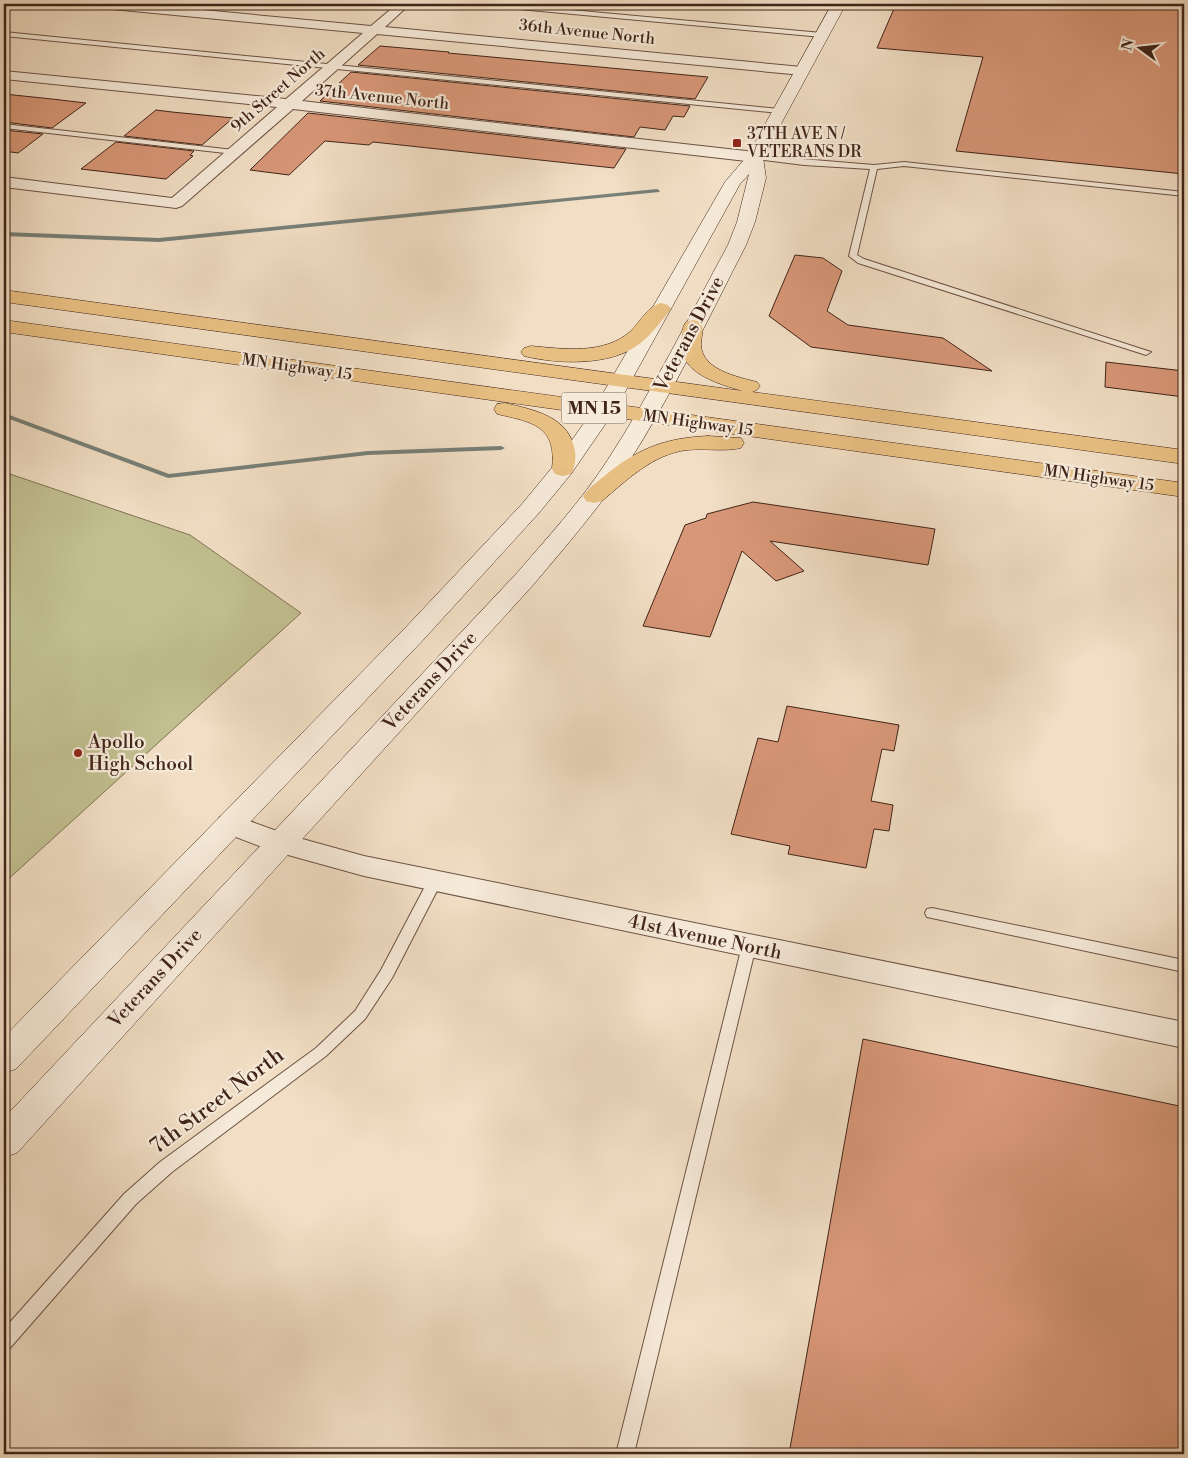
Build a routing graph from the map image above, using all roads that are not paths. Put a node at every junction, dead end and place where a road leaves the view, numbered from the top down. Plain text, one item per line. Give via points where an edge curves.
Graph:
1 (101, 4) edge
2 (404, 4) edge
3 (487, 4) edge
4 (839, 4) edge
5 (375, 29) junction
6 (4, 34) edge
7 (822, 34) junction
8 (331, 68) junction
9 (802, 71) junction
10 (4, 75) edge
11 (289, 104) junction
12 (779, 111) junction
13 (4, 126) edge
14 (234, 152) junction
15 (755, 157) junction
16 (874, 166) junction
17 (4, 182) edge
18 (1184, 194) edge
19 (4, 296) edge
20 (661, 309) junction
21 (197, 323) junction
22 (4, 326) edge
23 (693, 326) junction
24 (1146, 352) dead end
25 (226, 357) junction
26 (620, 381) junction
27 (661, 386) junction
28 (604, 410) junction
29 (646, 416) junction
30 (928, 422) junction
31 (1184, 457) edge
32 (563, 469) junction
33 (1056, 472) junction
34 (1184, 490) edge
35 (594, 496) junction
36 (230, 824) junction
37 (280, 843) junction
38 (435, 881) junction
39 (932, 913) dead end
40 (749, 946) junction
41 (1184, 966) edge
42 (1184, 1035) edge
43 (4, 1059) edge
44 (4, 1142) edge
45 (4, 1342) edge
46 (625, 1454) edge

1 - 5 street, 36th Avenue North
2 - 5 street, 9th Street North
3 - 7 lane
4 - 7 main road, Veterans Drive
5 - 8 street, 9th Street North
5 - 9 street, 36th Avenue North
6 - 8 lane
7 - 9 main road, Veterans Drive
8 - 11 street, 9th Street North
8 - 12 lane
9 - 12 main road, Veterans Drive
10 - 11 street, 37th Avenue North
11 - 14 street, 9th Street North
11 - 15 street, 37th Avenue North
12 - 15 main road, Veterans Drive
13 - 14 lane
14 - 17 street, 9th Street North via 176,203
15 - 16 lane
15 - 20 main road, Veterans Drive via 733,182
15 - 23 main road, Veterans Drive via 758,178 746,222
16 - 18 lane via 904,164
16 - 24 lane via 854,256 861,261
19 - 21 highway, MN Highway 15 / MN 15
20 - 21 highway via 626,344 579,354
20 - 26 main road, Veterans Drive
21 - 26 highway, MN Highway 15 / MN 15
22 - 25 highway, MN Highway 15 / MN 15
23 - 27 main road, Veterans Drive
23 - 30 highway via 693,353 707,370 719,376 756,388
25 - 28 highway, MN Highway 15 / MN 15
25 - 32 highway via 524,414 550,426 561,438 566,452
26 - 27 highway, MN Highway 15 / MN 15
26 - 28 main road, Veterans Drive
27 - 29 main road, Veterans Drive
27 - 30 highway, MN Highway 15 / MN 15
28 - 29 highway, MN Highway 15 / MN 15
28 - 32 main road, Veterans Drive
29 - 33 highway, MN Highway 15 / MN 15
29 - 35 main road, Veterans Drive
30 - 31 highway, MN Highway 15 / MN 15
32 - 36 main road, Veterans Drive via 469,576
33 - 34 highway, MN Highway 15 / MN 15
33 - 35 highway via 736,443 693,442 666,446 644,456
35 - 37 main road, Veterans Drive via 525,579
36 - 37 street, 41st Avenue North
36 - 43 main road, Veterans Drive
37 - 38 street, 41st Avenue North
37 - 44 main road, Veterans Drive
38 - 40 street, 41st Avenue North
38 - 45 lane, 7th Street North via 387,974 360,1015 321,1052 166,1167 130,1199
39 - 41 lane
40 - 42 street, 41st Avenue North
40 - 46 lane

